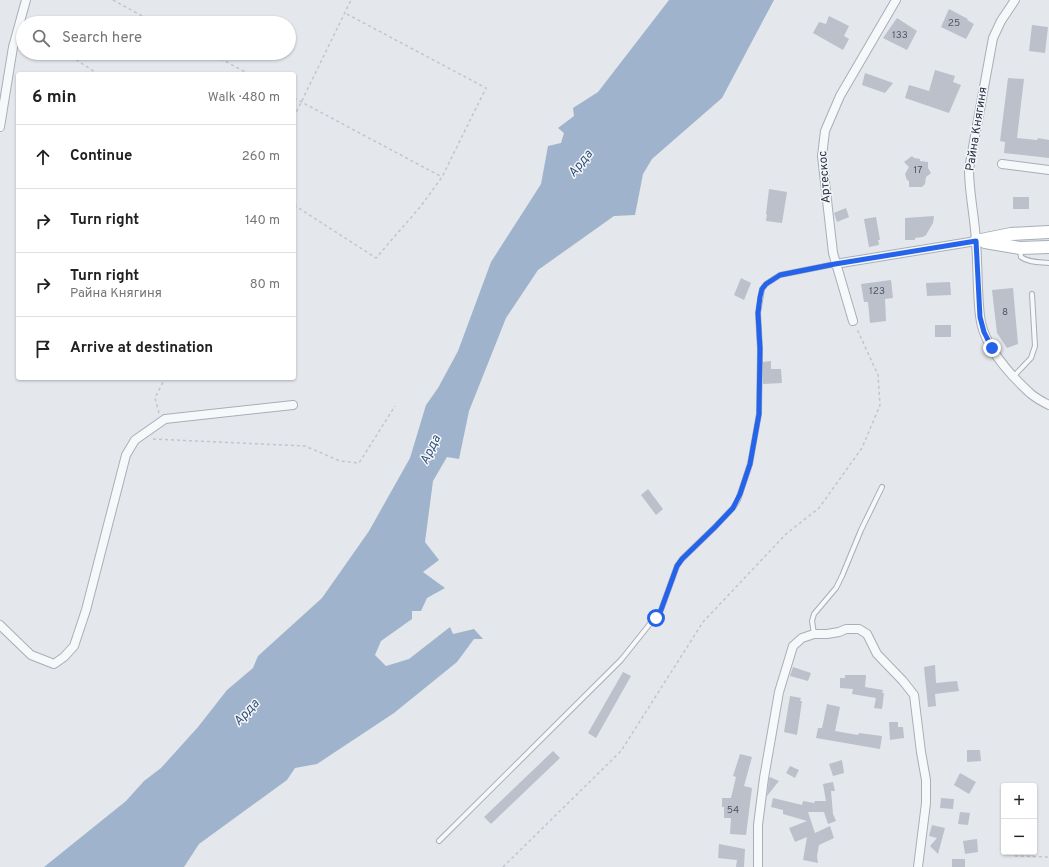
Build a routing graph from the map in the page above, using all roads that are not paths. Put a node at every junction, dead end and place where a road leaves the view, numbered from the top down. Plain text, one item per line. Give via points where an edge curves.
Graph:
1 (26, 0) edge
2 (896, 0) edge
3 (1015, 0) edge
4 (22, 16) edge
5 (16, 36) edge
6 (0, 127) edge
7 (1002, 164) dead end
8 (1049, 170) edge
9 (1049, 232) edge
10 (976, 241) junction
11 (1020, 248) junction
12 (1049, 248) edge
13 (1049, 263) edge
14 (835, 264) junction
15 (1032, 294) dead end
16 (853, 321) road end
17 (1014, 376) junction
18 (293, 405) dead end
19 (1049, 405) edge
20 (882, 487) dead end
21 (0, 625) edge
22 (814, 634) junction
23 (439, 841) dead end
24 (758, 867) edge
25 (918, 867) edge

1 - 4 street
2 - 14 street, Артескос via 840,96 825,131 822,156
3 - 10 street, Райна Княгиня via 993,38 969,169
5 - 6 street
7 - 8 street
9 - 10 main road via 1011,234
10 - 11 main road
10 - 14 street
10 - 17 street, Райна Княгиня via 980,317 984,332 992,348
11 - 12 main road
11 - 13 lane via 1021,257 1024,259
14 - 16 street, Артескос
14 - 23 lane via 780,275 762,289 758,313 759,414 746,476 733,508 682,559 661,610 621,660
15 - 17 lane via 1035,346 1031,358
17 - 19 street, Райна Княгиня via 1032,395
18 - 21 street via 165,419 136,440 126,455 86,610 74,646 54,664 32,655
20 - 22 lane via 836,588 814,614
22 - 24 street via 802,638 793,646 779,692 758,825
22 - 25 street via 859,628 867,634 877,654 914,695 926,780 926,803

